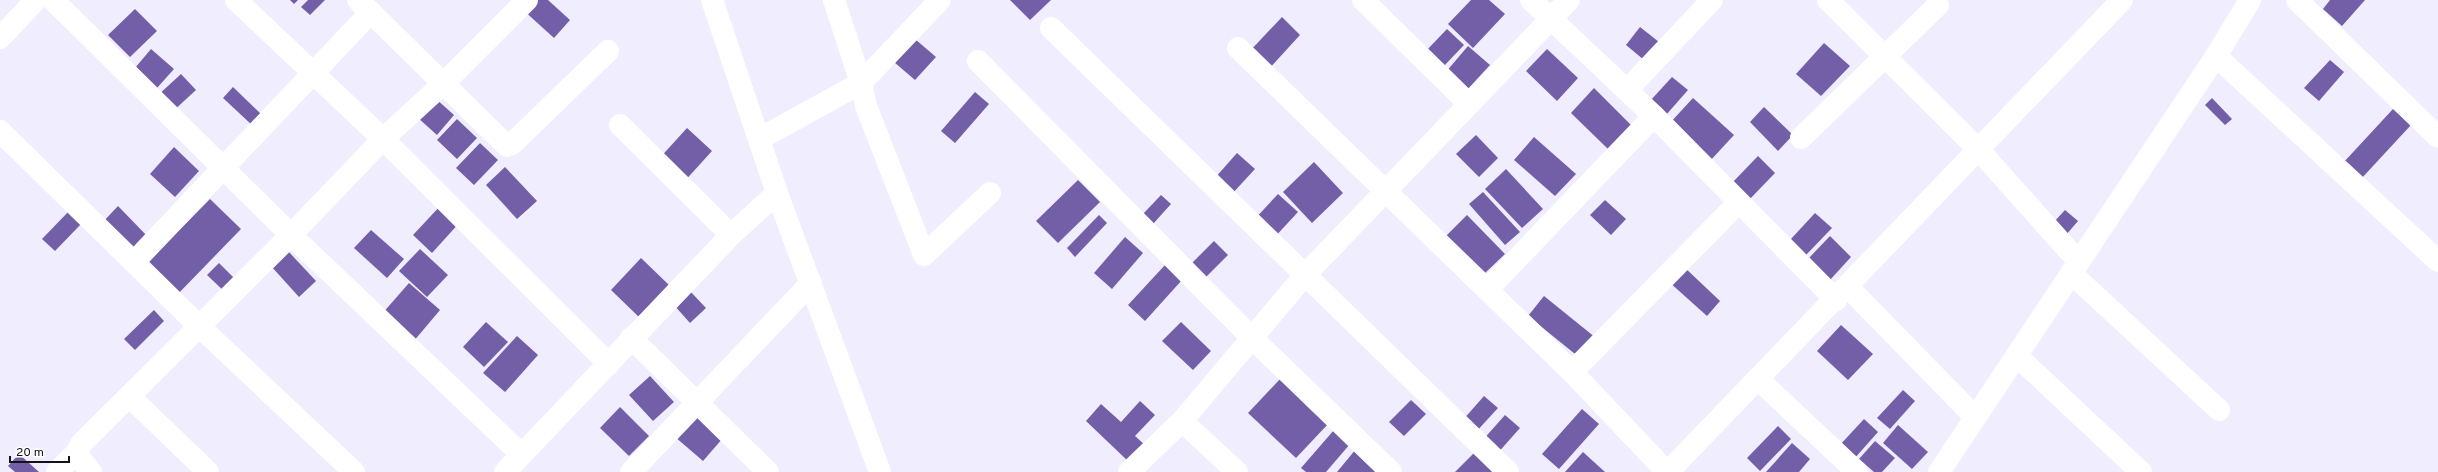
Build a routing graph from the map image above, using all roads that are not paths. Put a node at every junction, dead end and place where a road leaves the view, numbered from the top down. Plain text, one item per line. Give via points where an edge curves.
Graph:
1 (36, 0) edge
2 (53, 0) edge
3 (236, 0) edge
4 (527, 0) edge
5 (712, 0) edge
6 (940, 0) edge
7 (1363, 0) edge
8 (1531, 0) edge
9 (1570, 0) edge
10 (1712, 0) edge
11 (1828, 0) edge
12 (2122, 0) edge
13 (2250, 0) edge
14 (2297, 0) edge
15 (836, 1) edge
16 (1938, 5) dead end
17 (364, 6) edge
18 (1551, 19) junction
19 (1051, 28) dead end
20 (0, 38) edge
21 (1238, 48) dead end
22 (608, 52) dead end
23 (2216, 56) junction
24 (1885, 58) junction
25 (978, 61) dead end
26 (313, 74) junction
27 (444, 83) junction
28 (861, 83) junction
29 (1627, 90) junction
30 (1469, 104) junction
31 (1654, 116) junction
32 (620, 126) dead end
33 (0, 131) edge
34 (2438, 137) edge
35 (1801, 138) dead end
36 (383, 139) junction
37 (759, 139) junction
38 (1978, 149) junction
39 (223, 167) junction
40 (1387, 192) junction
41 (777, 193) junction
42 (990, 193) dead end
43 (1738, 203) junction
44 (291, 235) junction
45 (731, 235) junction
46 (2438, 261) edge
47 (134, 262) junction
48 (2074, 267) junction
49 (1305, 275) junction
50 (811, 283) junction
51 (1488, 290) junction
52 (1842, 293) junction
53 (200, 327) junction
54 (1251, 336) junction
55 (631, 338) junction
56 (2017, 356) junction
57 (609, 364) junction
58 (1572, 372) junction
59 (1758, 379) junction
60 (130, 397) junction
61 (697, 402) junction
62 (2219, 410) dead end
63 (1975, 417) junction
64 (1182, 421) junction
65 (76, 453) junction
66 (521, 454) junction
67 (57, 472) edge
68 (91, 472) edge
69 (208, 472) edge
70 (354, 472) edge
71 (505, 472) edge
72 (631, 472) edge
73 (768, 472) edge
74 (880, 472) edge
75 (1129, 472) edge
76 (1237, 472) edge
77 (1391, 472) edge
78 (1508, 472) edge
79 (1667, 472) edge
80 (1857, 472) edge
81 (1940, 472) edge
82 (2142, 472) edge

1 - 20 street
2 - 39 street
3 - 26 street
4 - 27 street
5 - 37 street
6 - 28 street
7 - 30 street
8 - 18 street
9 - 18 street
10 - 29 street
11 - 24 street
12 - 38 street
13 - 23 street
14 - 34 street
15 - 28 street
16 - 24 street
17 - 26 street
17 - 27 street
18 - 29 street
18 - 30 street
19 - 49 street
21 - 40 street
22 - 27 street via 509,146 505,145
23 - 46 street
23 - 48 street
24 - 35 street
24 - 38 street
25 - 54 street
26 - 36 street
26 - 39 street
27 - 36 street
28 - 37 street
28 - 42 street via 866,106 924,255
29 - 31 street
30 - 40 street
31 - 43 street
31 - 51 street
32 - 45 street
33 - 47 street
36 - 44 street
36 - 57 street
37 - 41 street
38 - 48 street
38 - 52 street
39 - 44 street
39 - 47 street
40 - 49 street
40 - 51 street
41 - 45 street
41 - 50 street
43 - 52 street
43 - 58 street
44 - 53 street
44 - 66 street
45 - 55 street
47 - 53 street
48 - 56 street
48 - 62 street
49 - 54 street
49 - 78 street
50 - 61 street
50 - 74 street
51 - 58 street
52 - 59 street
52 - 63 street
53 - 60 street
53 - 70 street
54 - 64 street
54 - 77 street
55 - 57 street
55 - 61 street
56 - 63 street
56 - 82 street
57 - 66 street
58 - 79 street
59 - 79 street
59 - 80 street
60 - 65 street via 81,444
60 - 69 street
61 - 72 street
61 - 73 street
63 - 81 street
64 - 75 street
64 - 76 street
65 - 67 street
65 - 68 street
66 - 71 street

